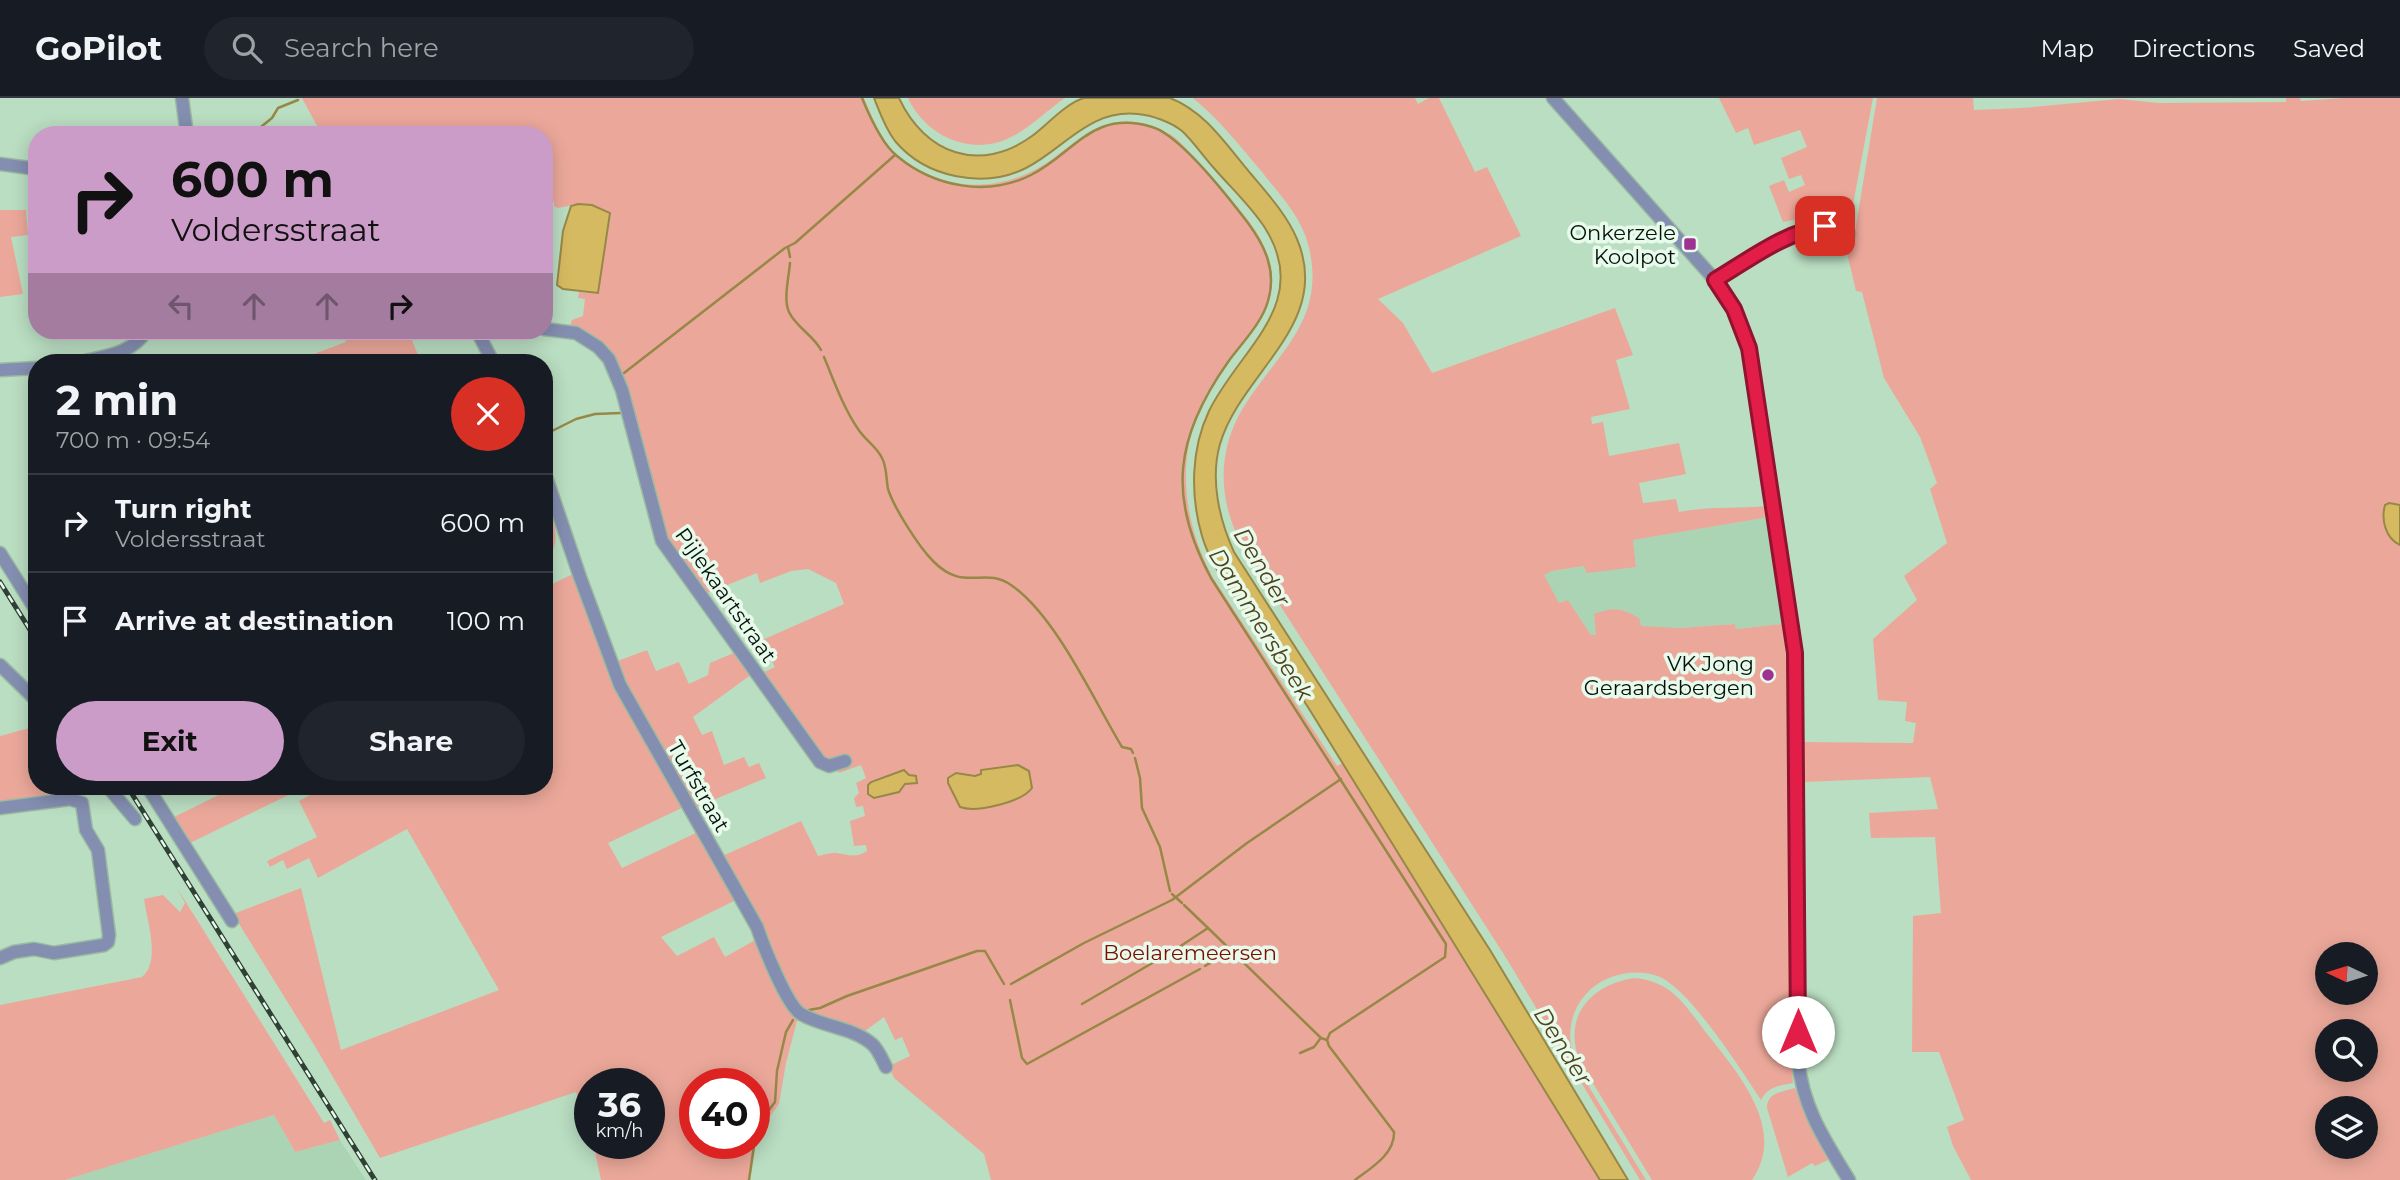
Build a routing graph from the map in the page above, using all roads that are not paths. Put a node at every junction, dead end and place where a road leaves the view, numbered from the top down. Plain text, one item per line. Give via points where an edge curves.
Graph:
1 (182, 98) edge
2 (1553, 98) edge
3 (186, 126) edge
4 (0, 164) edge
5 (28, 168) edge
6 (1849, 234) dead end
7 (1715, 280) junction
8 (553, 330) edge
9 (138, 340) edge
10 (117, 354) edge
11 (28, 368) edge
12 (0, 370) edge
13 (553, 496) edge
14 (0, 553) edge
15 (28, 598) edge
16 (0, 665) edge
17 (28, 692) edge
18 (845, 761) dead end
19 (115, 795) edge
20 (153, 795) edge
21 (0, 808) edge
22 (135, 819) dead end
23 (232, 921) dead end
24 (0, 958) edge
25 (886, 1067) dead end
26 (1849, 1180) edge

1 - 3 street
2 - 7 street
4 - 5 street
6 - 7 street via 1825,226 1806,229
7 - 26 street via 1734,309 1749,348 1795,653 1800,1079 1816,1126
8 - 18 street, Pijlekaartstraat via 576,334 609,359 622,390 663,541 820,762 829,766
9 - 10 street
11 - 12 street
13 - 25 street, Turfstraat via 620,685 757,927 785,991 801,1014 872,1043
14 - 15 street
16 - 17 street
19 - 22 street
20 - 23 street
21 - 24 street via 70,799 82,803 86,830 98,850 109,935 104,945 54,953 34,949

